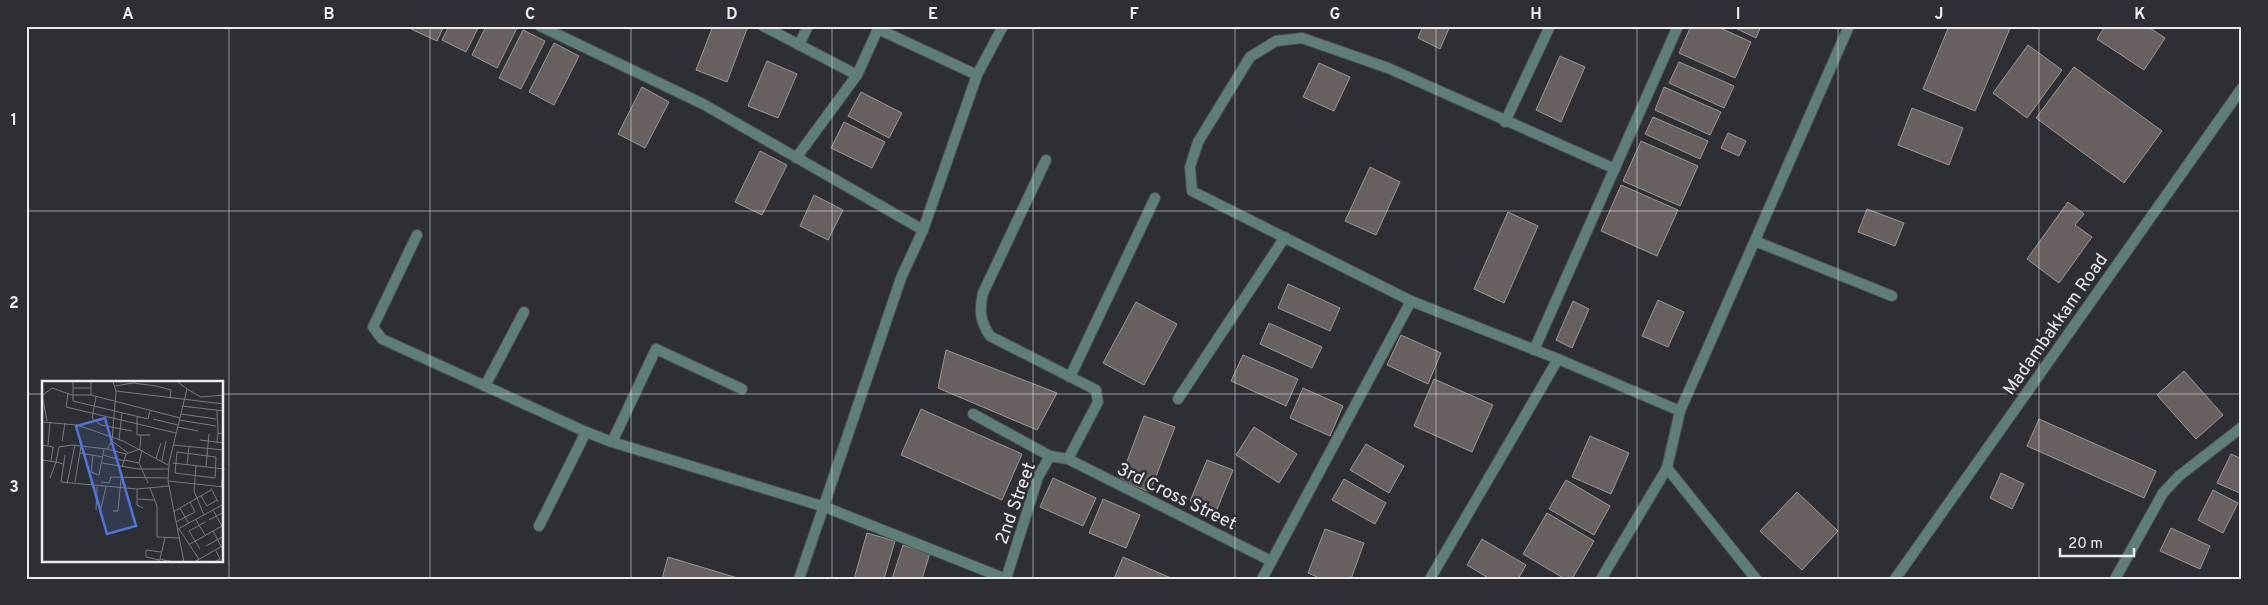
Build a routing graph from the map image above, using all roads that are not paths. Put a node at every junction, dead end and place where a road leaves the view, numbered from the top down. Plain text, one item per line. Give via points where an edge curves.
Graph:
1 (540, 26) edge
2 (763, 26) edge
3 (808, 26) edge
4 (1003, 26) edge
5 (1550, 26) edge
6 (1678, 26) edge
7 (1849, 26) edge
8 (799, 45) junction
9 (978, 74) junction
10 (857, 75) junction
11 (2242, 88) edge
12 (1505, 122) junction
13 (796, 158) junction
14 (1046, 160) dead end
15 (1615, 168) junction
16 (1155, 198) dead end
17 (923, 230) junction
18 (417, 235) dead end
19 (1285, 237) junction
20 (1755, 241) junction
21 (1892, 296) dead end
22 (1411, 301) junction
23 (524, 312) dead end
24 (1534, 350) junction
25 (1558, 359) junction
26 (1070, 377) junction
27 (485, 386) junction
28 (742, 389) dead end
29 (1178, 399) dead end
30 (1680, 411) junction
31 (974, 414) dead end
32 (2242, 427) edge
33 (586, 432) junction
34 (612, 442) junction
35 (1050, 456) junction
36 (1068, 459) junction
37 (1667, 468) junction
38 (825, 507) junction
39 (539, 526) dead end
40 (1271, 561) junction
41 (799, 579) edge
42 (1006, 579) edge
43 (1262, 579) edge
44 (1430, 579) edge
45 (1602, 579) edge
46 (1756, 579) edge
47 (1895, 579) edge
48 (2115, 579) edge

1 - 13 street via 703,104
2 - 8 street
3 - 8 street
4 - 9 street
5 - 12 street
6 - 15 street
7 - 20 street
8 - 10 street
9 - 10 street via 878,29
9 - 17 street
10 - 13 street
11 - 47 street, Madambakkam Road
12 - 15 street
12 - 19 street via 1388,68 1302,38 1276,41 1250,57 1198,142 1190,167 1192,191
13 - 17 street
14 - 26 street via 983,293 980,310 982,324 990,336
15 - 24 street
16 - 26 street
17 - 38 street via 901,278
18 - 27 street via 373,327 382,339
19 - 22 street
19 - 29 street
20 - 21 street
20 - 30 street
22 - 24 street
22 - 40 street
23 - 27 street
24 - 25 street
25 - 30 street
25 - 44 street
26 - 36 street via 1096,390 1098,402
27 - 33 street
28 - 34 street via 656,349
30 - 37 street
31 - 35 street
32 - 48 street via 2179,476 2163,493
33 - 34 street
33 - 39 street
34 - 38 street
35 - 36 street, 2nd Street
35 - 42 street, 2nd Street via 1038,477
36 - 40 street, 3rd Cross Street
37 - 45 street
37 - 46 street
38 - 41 street
38 - 42 street
40 - 43 street

